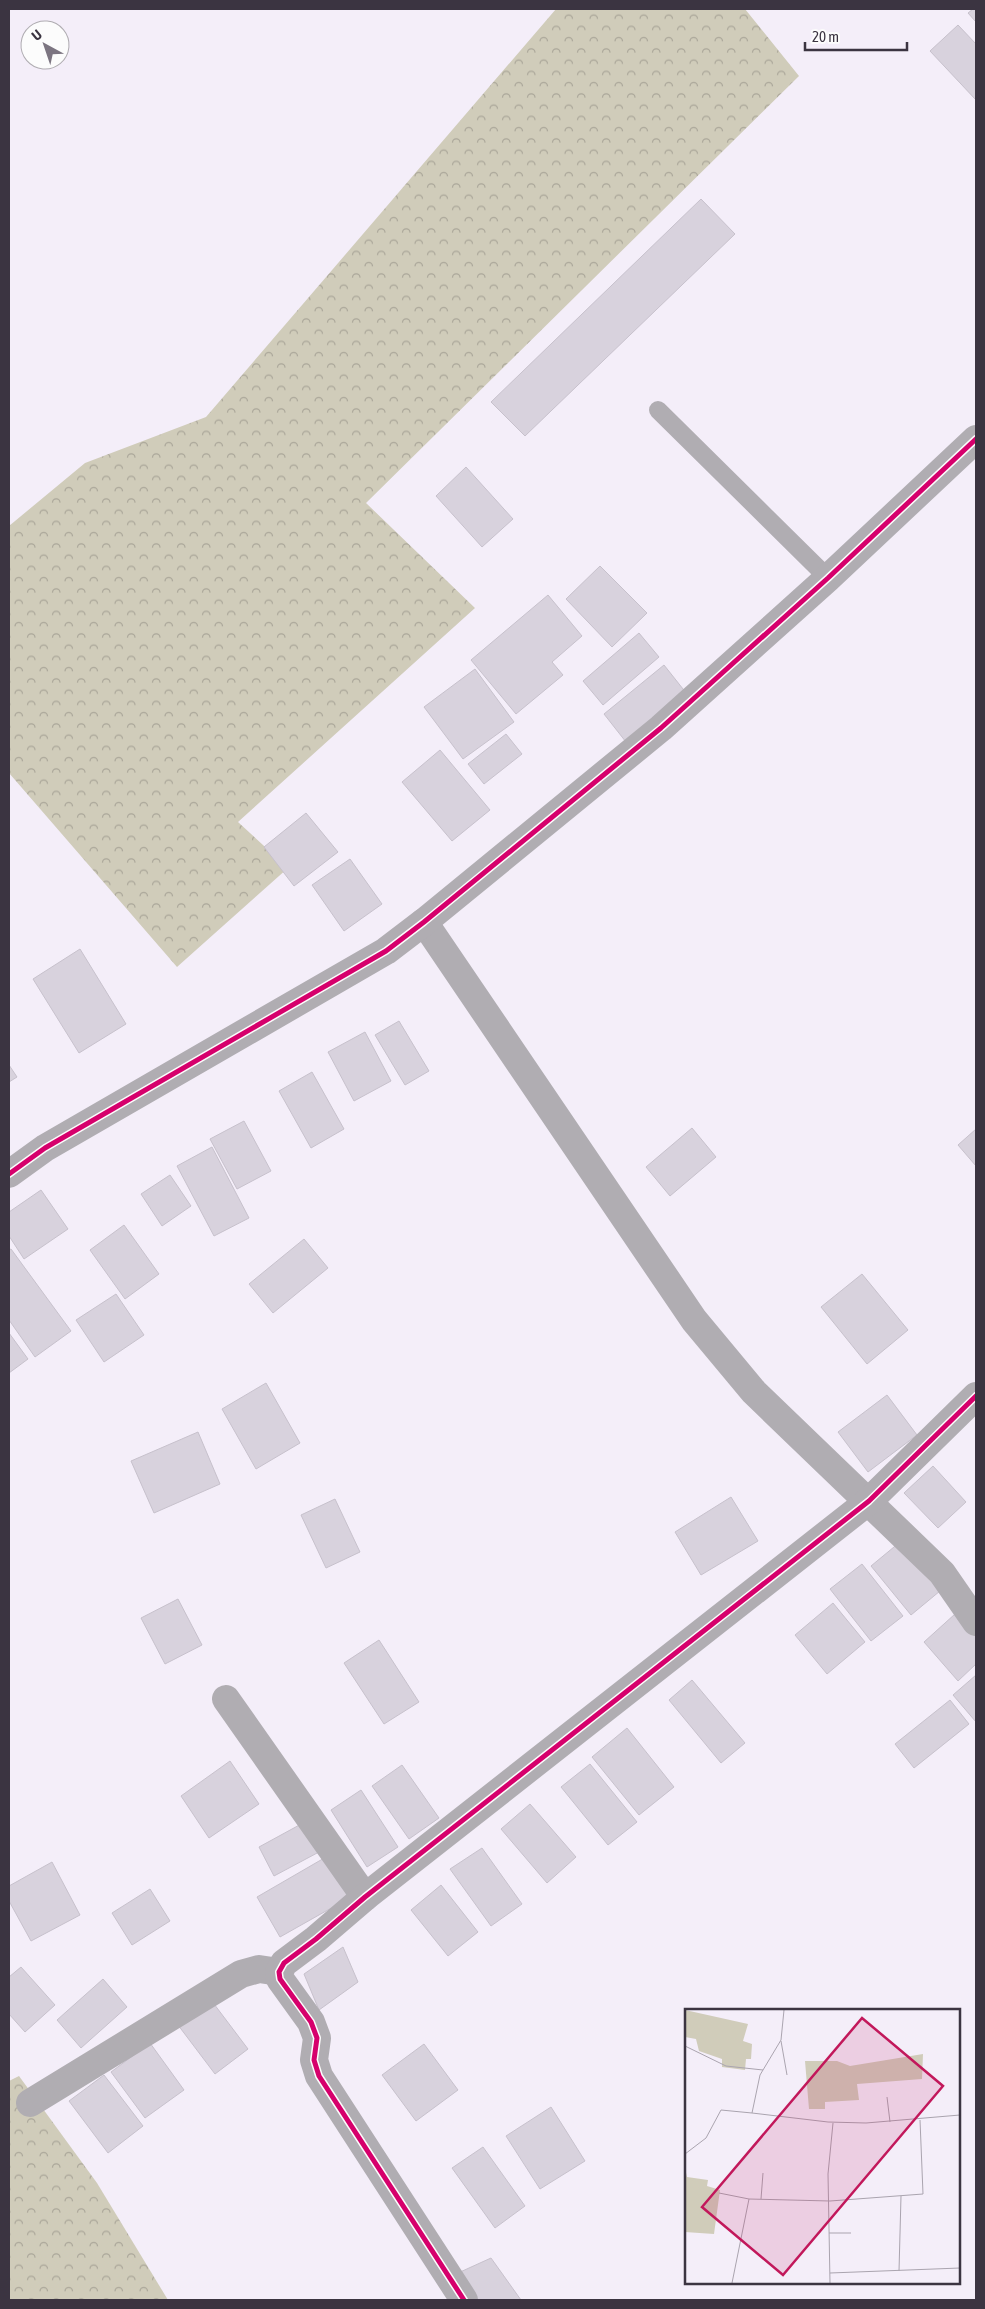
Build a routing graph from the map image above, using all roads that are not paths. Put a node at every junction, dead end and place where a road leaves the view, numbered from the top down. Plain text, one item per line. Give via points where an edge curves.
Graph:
1 (658, 410) dead end
2 (976, 439) edge
3 (828, 578) junction
4 (424, 922) junction
5 (9, 1174) edge
6 (976, 1396) edge
7 (869, 1501) junction
8 (976, 1622) edge
9 (226, 1699) dead end
10 (365, 1897) junction
11 (279, 1972) junction
12 (30, 2103) dead end
13 (464, 2300) edge

1 - 3 lane
2 - 3 street
3 - 4 street via 661,728
4 - 5 street via 386,950 45,1148
4 - 7 street via 694,1320 754,1392
6 - 7 street
7 - 8 street via 942,1573
7 - 10 street
9 - 10 street
10 - 11 street via 284,1963
11 - 12 street via 260,1969 241,1974
11 - 13 street via 280,1979 312,2022 316,2038 314,2060 319,2076

